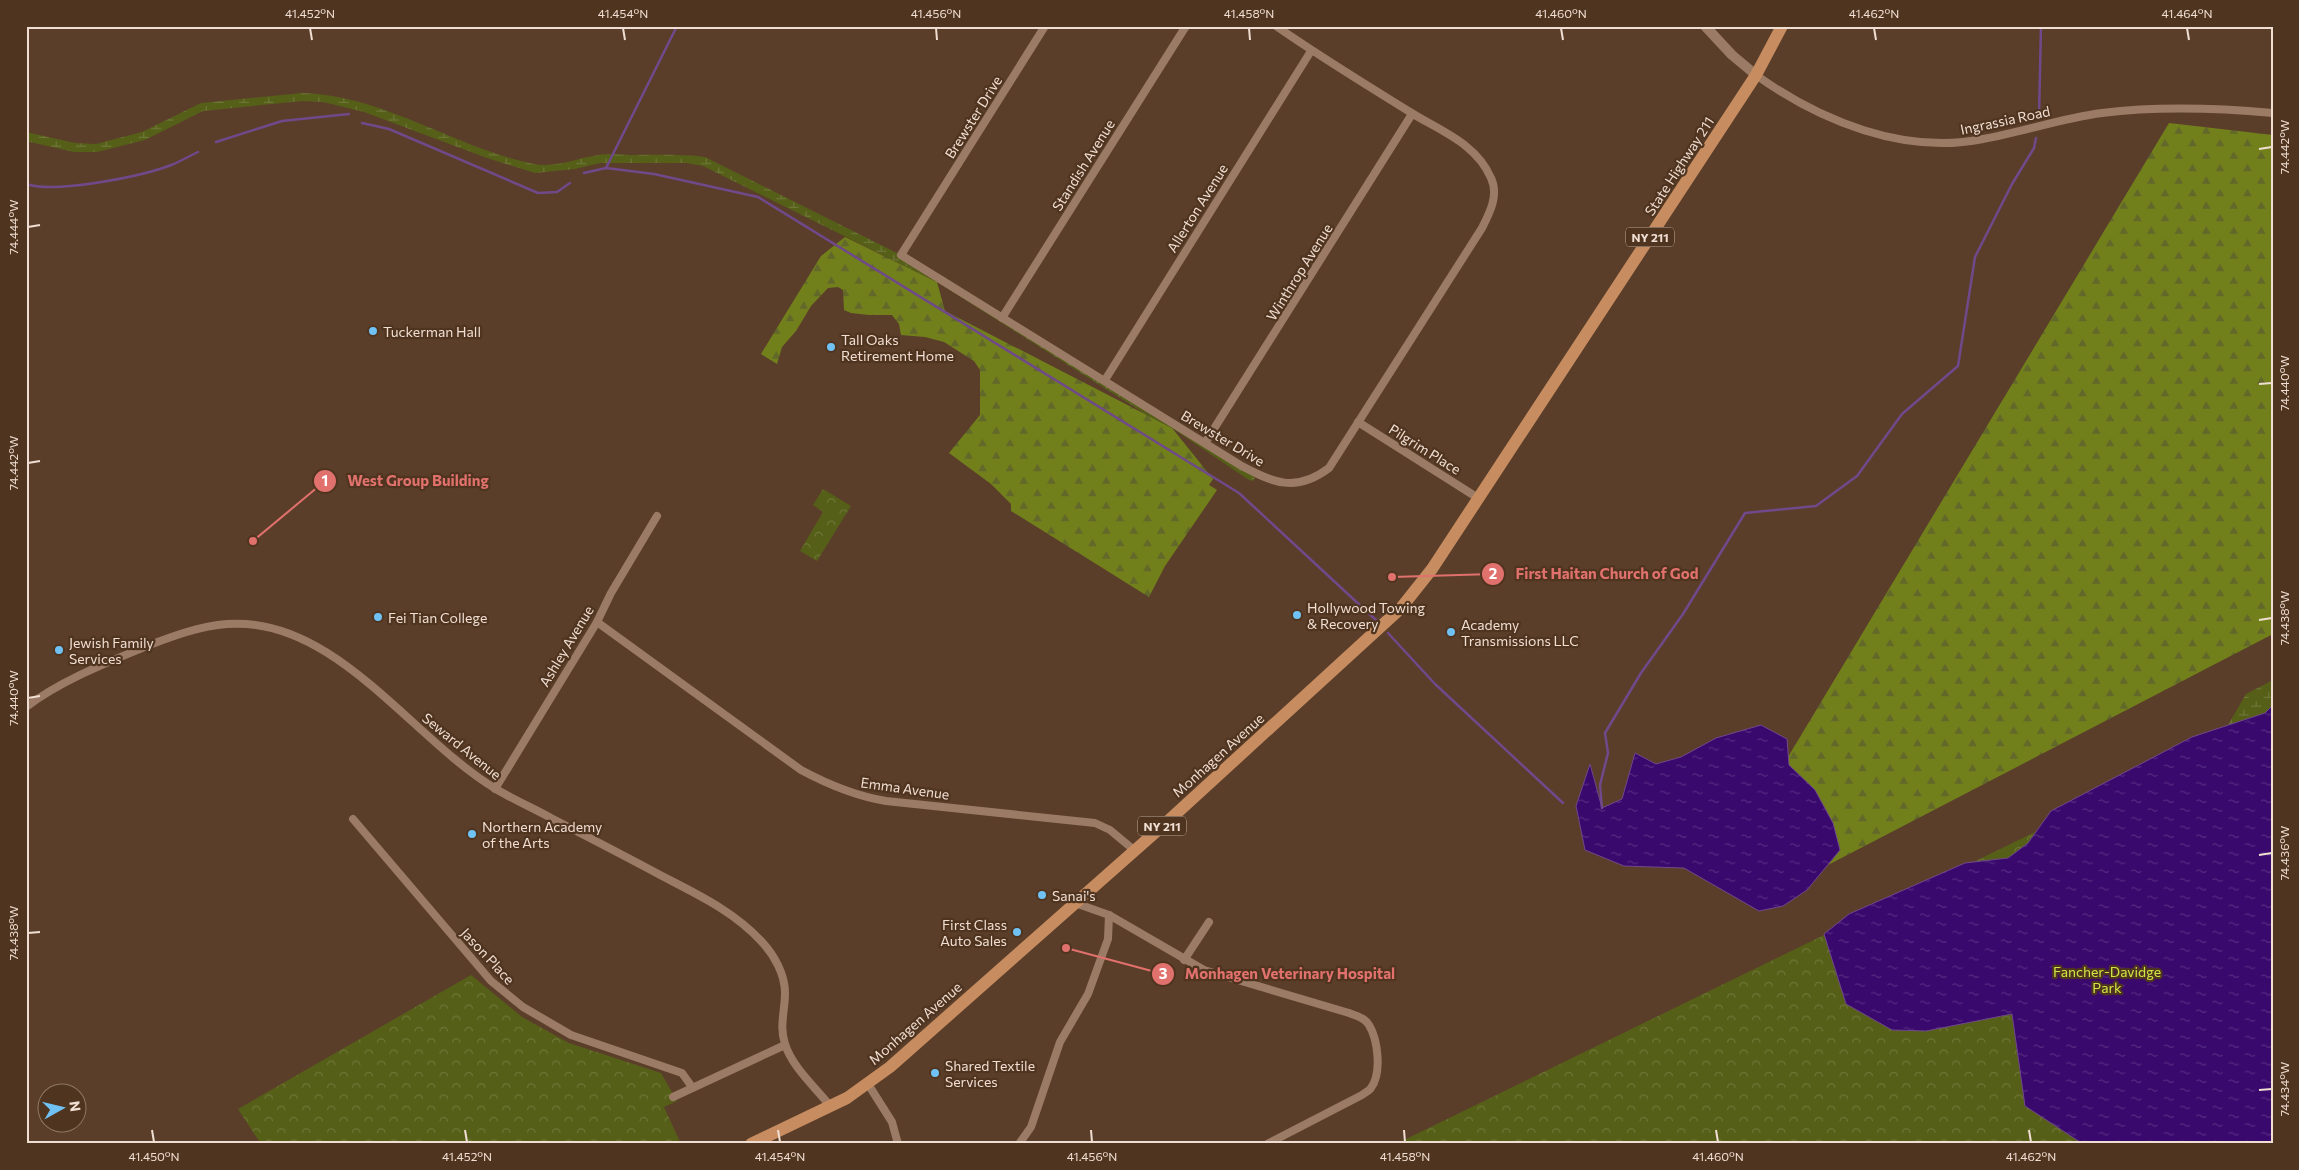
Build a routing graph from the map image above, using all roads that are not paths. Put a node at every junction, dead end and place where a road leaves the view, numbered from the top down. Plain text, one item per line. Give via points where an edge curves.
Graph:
1 (1045, 26) edge
2 (1186, 26) edge
3 (1276, 26) edge
4 (1705, 26) edge
5 (1782, 26) edge
6 (1311, 51) junction
7 (1756, 75) junction
8 (2273, 113) edge
9 (1412, 114) junction
10 (1002, 318) junction
11 (1105, 380) junction
12 (1358, 422) junction
13 (1205, 443) junction
14 (1514, 444) joint
15 (1478, 498) junction
16 (657, 516) dead end
17 (597, 622) junction
18 (26, 707) edge
19 (495, 789) junction
20 (353, 819) dead end
21 (1134, 850) junction
22 (1075, 903) junction
23 (1109, 915) junction
24 (1208, 922) dead end
25 (1184, 960) junction
26 (785, 1045) junction
27 (868, 1084) junction
28 (692, 1087) junction
29 (673, 1097) dead end
30 (831, 1107) junction
31 (751, 1144) edge
32 (898, 1144) edge
33 (1019, 1144) edge
34 (1267, 1144) edge

1 - 10 street, Brewster Drive via 901,255
2 - 10 street, Standish Avenue
3 - 6 street, Brewster Drive
4 - 7 street
5 - 7 main road, State Highway 211 / NY 211
6 - 9 street, Brewster Drive
6 - 11 street, Allerton Avenue
7 - 8 street, Ingrassia Road via 1786,96 1857,128 1908,142 1948,144 1982,140 2102,113 2162,110
7 - 14 main road, State Highway 211 / NY 211
9 - 12 street, Brewster Drive via 1455,137 1474,154 1492,179 1495,194 1492,210 1482,228
9 - 13 street, Winthrop Avenue
10 - 11 street, Brewster Drive
11 - 13 street, Brewster Drive
12 - 13 street, Brewster Drive via 1330,468 1316,478 1294,484 1260,476
12 - 15 street, Pilgrim Place
14 - 15 main road, Monhagen Avenue / NY 211
15 - 21 main road, Monhagen Avenue / NY 211 via 1432,569 1396,614
16 - 17 street, Ashley Avenue
17 - 19 street, Ashley Avenue
17 - 21 street, Emma Avenue via 801,770 831,786 860,797 886,801 1095,823 1110,830
18 - 19 street, Seward Avenue via 75,678 169,638 216,625 262,625 312,644 359,676 453,758
19 - 26 street, Seward Avenue via 681,885 749,929 770,951 780,970 785,992 781,1022
20 - 28 street, Jason Place via 490,981 509,998 571,1035 682,1073
21 - 22 main road, Monhagen Avenue / NY 211
22 - 23 street
22 - 27 main road, Monhagen Avenue / NY 211
23 - 25 street
23 - 33 street via 1108,939 1088,994 1060,1042 1031,1127
24 - 25 street
25 - 34 street via 1204,970 1350,1012 1369,1025 1376,1043 1378,1065 1372,1088
26 - 28 street
26 - 30 street, Seward Avenue
27 - 30 main road, Monhagen Avenue / NY 211
27 - 32 street via 892,1122
28 - 29 street
30 - 31 main road, Monhagen Avenue / NY 211

